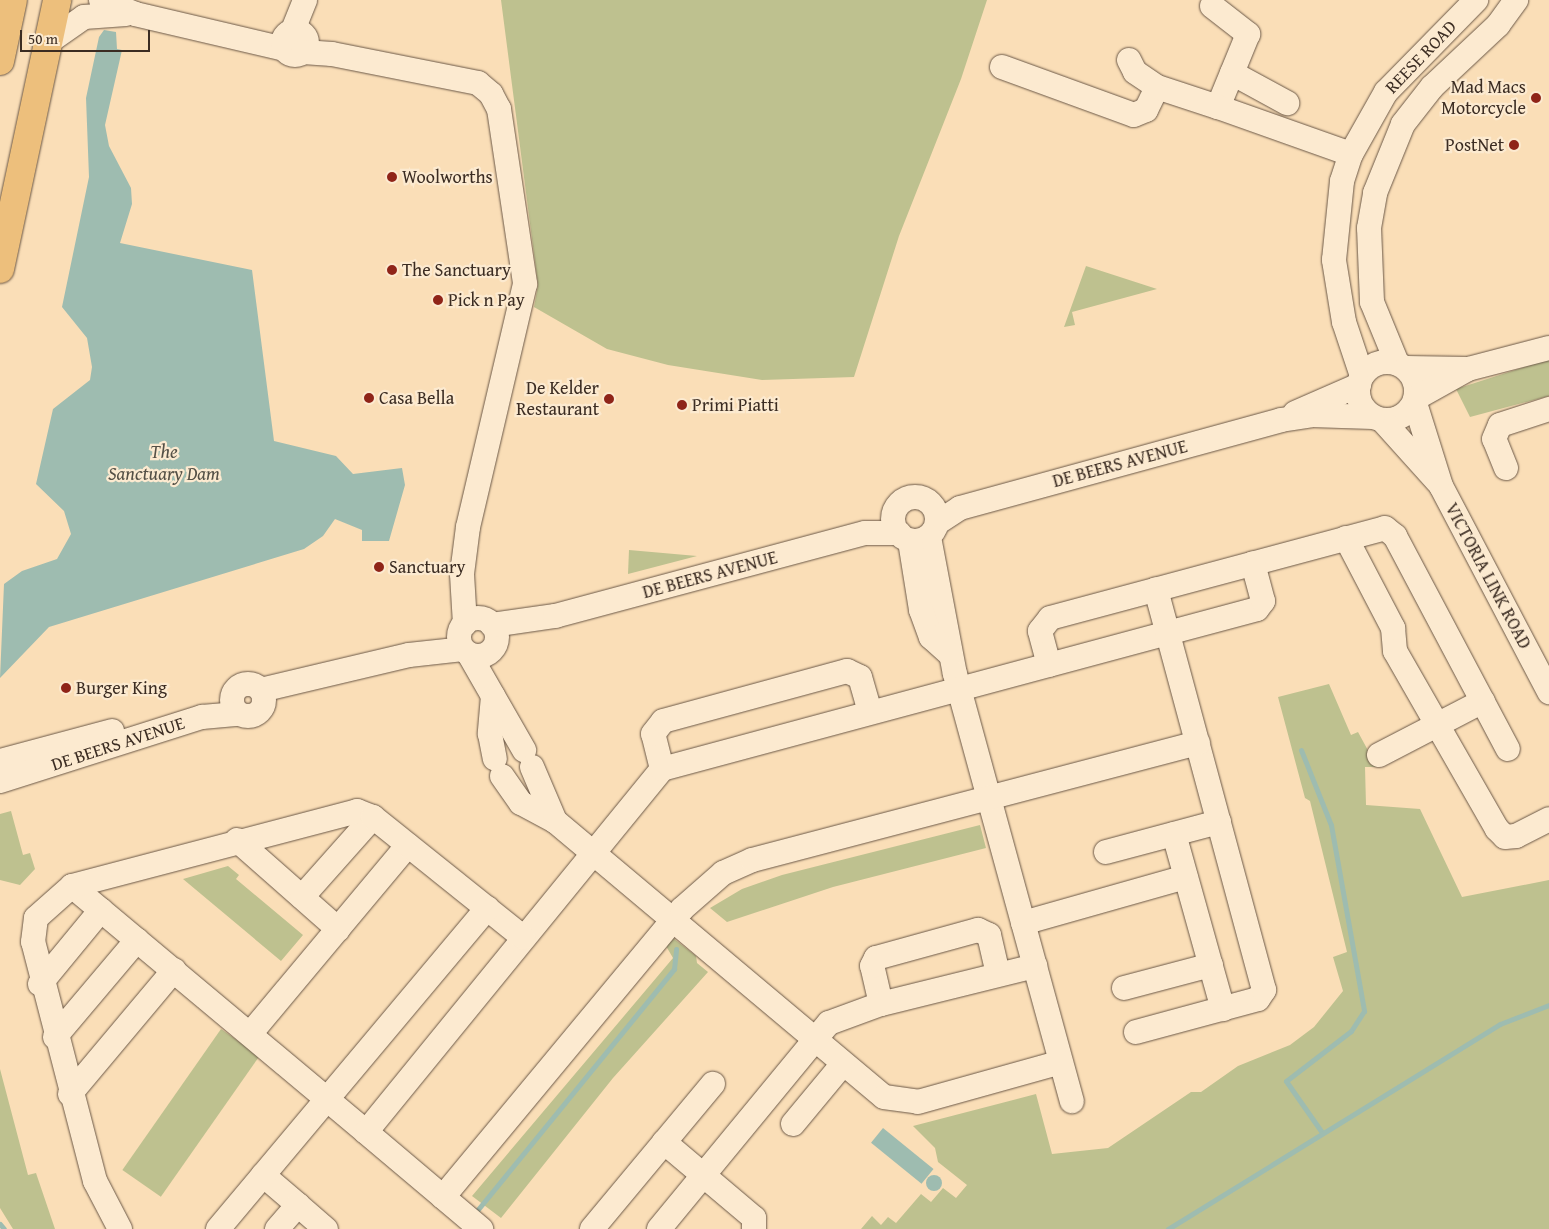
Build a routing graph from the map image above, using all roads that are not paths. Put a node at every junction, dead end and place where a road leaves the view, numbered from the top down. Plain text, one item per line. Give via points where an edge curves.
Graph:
1 (13, 0) edge
2 (57, 0) edge
3 (101, 0) edge
4 (1476, 0) edge
5 (1516, 0) edge
6 (305, 1) edge
7 (1212, 6) dead end
8 (135, 14) junction
9 (296, 40) junction
10 (47, 44) junction
11 (1130, 60) dead end
12 (0, 61) edge
13 (1002, 67) dead end
14 (1232, 73) junction
15 (1157, 87) junction
16 (1287, 103) dead end
17 (1218, 107) junction
18 (1351, 154) junction
19 (0, 268) edge
20 (1549, 348) edge
21 (1401, 366) junction
22 (1468, 369) junction
23 (1360, 380) junction
24 (1415, 400) junction
25 (1549, 409) edge
26 (1378, 419) junction
27 (1280, 420) junction
28 (1506, 468) dead end
29 (1441, 486) junction
30 (916, 525) junction
31 (1346, 538) junction
32 (1253, 563) junction
33 (1156, 590) junction
34 (1168, 633) junction
35 (478, 637) junction
36 (1049, 665) junction
37 (959, 688) junction
38 (491, 689) junction
39 (1549, 692) edge
40 (1483, 701) junction
41 (234, 706) junction
42 (870, 712) junction
43 (1434, 726) junction
44 (1198, 743) junction
45 (1508, 749) dead end
46 (1379, 755) dead end
47 (0, 761) edge
48 (662, 769) junction
49 (0, 781) edge
50 (989, 798) junction
51 (373, 817) junction
52 (1549, 819) edge
53 (555, 821) junction
54 (1219, 822) junction
55 (1174, 834) junction
56 (237, 840) junction
57 (408, 845) junction
58 (1106, 852) dead end
59 (591, 854) junction
60 (1186, 877) junction
61 (72, 886) junction
62 (302, 898) junction
63 (487, 908) junction
64 (101, 910) junction
65 (671, 922) junction
66 (1023, 923) junction
67 (338, 929) junction
68 (524, 936) junction
69 (137, 940) junction
70 (1211, 965) junction
71 (1035, 966) junction
72 (174, 970) junction
73 (998, 974) junction
74 (40, 984) junction
75 (1124, 988) dead end
76 (881, 1004) junction
77 (1223, 1009) junction
78 (1136, 1032) dead end
79 (250, 1034) junction
80 (55, 1037) junction
81 (813, 1041) junction
82 (1061, 1062) junction
83 (842, 1064) junction
84 (713, 1084) dead end
85 (70, 1094) junction
86 (328, 1100) junction
87 (1072, 1101) dead end
88 (792, 1124) dead end
89 (366, 1132) junction
90 (664, 1142) junction
91 (263, 1175) junction
92 (703, 1175) junction
93 (443, 1197) junction
94 (298, 1205) junction
95 (120, 1229) edge
96 (218, 1229) edge
97 (278, 1229) edge
98 (326, 1229) edge
99 (481, 1229) edge
100 (592, 1229) edge
101 (659, 1229) edge
102 (754, 1229) edge

1 - 12 main road
2 - 10 main road
3 - 8 street
4 - 18 street, REESE ROAD via 1401,74 1373,112
5 - 21 street, REESE ROAD via 1498,25 1432,87 1403,124 1375,193 1368,247 1372,302
6 - 9 street
7 - 14 street via 1248,34
8 - 9 street via 254,39
8 - 10 street via 84,17
9 - 35 street via 332,54 478,83 492,94 499,109 525,284 468,527 462,574
10 - 19 main road
11 - 15 street via 1134,72
13 - 15 street via 1134,115 1146,110
14 - 16 street
14 - 17 street
15 - 17 street
17 - 18 street
18 - 23 street, REESE ROAD via 1342,181 1334,260 1344,322
20 - 22 street
21 - 22 street
21 - 23 street via 1377,364
21 - 24 street via 1416,384
22 - 24 street
23 - 26 street via 1360,404
23 - 27 street, DE BEERS AVENUE
24 - 26 street via 1401,418
24 - 29 street, VICTORIA LINK ROAD
25 - 28 street via 1500,425 1494,440
26 - 27 street, DE BEERS AVENUE via 1311,415
26 - 29 street, VICTORIA LINK ROAD
27 - 30 street, DE BEERS AVENUE via 960,508
29 - 39 street, VICTORIA LINK ROAD
30 - 35 street, DE BEERS AVENUE via 865,533
30 - 37 street via 926,572 921,610 931,637 950,654
31 - 32 street
31 - 40 street via 1381,529 1393,532
31 - 43 street via 1394,628 1395,651
32 - 33 street
32 - 34 street via 1263,601 1260,608
33 - 34 street
33 - 36 street via 1046,620 1040,630
34 - 36 street
34 - 44 street
35 - 38 street
35 - 41 street, DE BEERS AVENUE via 262,698 252,716
36 - 37 street
37 - 42 street
37 - 50 street
38 - 53 street via 528,758
38 - 53 street via 490,734 498,767 521,803
40 - 43 street
40 - 45 street
41 - 47 street, DE BEERS AVENUE
41 - 49 street, DE BEERS AVENUE
42 - 48 street
42 - 48 street via 860,678 847,671 672,719 654,729
43 - 46 street
43 - 52 street via 1453,748 1500,834 1516,836
44 - 50 street
44 - 54 street
48 - 59 street
50 - 65 street via 737,866 710,882
50 - 66 street
51 - 56 street via 350,811
51 - 57 street
51 - 62 street
53 - 59 street
54 - 55 street
54 - 77 street via 1264,990 1258,999
55 - 58 street
55 - 60 street
56 - 61 street
56 - 62 street
57 - 63 street
57 - 67 street
59 - 65 street
59 - 68 street
60 - 66 street
60 - 70 street
61 - 64 street
61 - 74 street via 50,902 32,930
62 - 67 street
63 - 68 street
63 - 86 street
64 - 69 street
64 - 74 street
65 - 81 street
65 - 93 street
66 - 71 street
67 - 79 street
68 - 89 street
69 - 72 street
69 - 80 street
70 - 75 street
70 - 77 street
71 - 73 street
71 - 82 street
72 - 79 street
72 - 85 street
73 - 76 street
73 - 76 street via 989,935 978,930 876,958 872,966
74 - 80 street
76 - 81 street via 829,1023
77 - 78 street
79 - 86 street
80 - 85 street
81 - 83 street
81 - 92 street
82 - 83 street via 907,1103 884,1097
82 - 87 street
83 - 88 street
84 - 90 street
85 - 95 street via 94,1181
86 - 89 street
86 - 91 street
89 - 93 street
90 - 92 street
90 - 100 street
91 - 94 street
91 - 96 street
92 - 101 street
92 - 102 street via 754,1218
93 - 99 street
94 - 97 street
94 - 98 street

